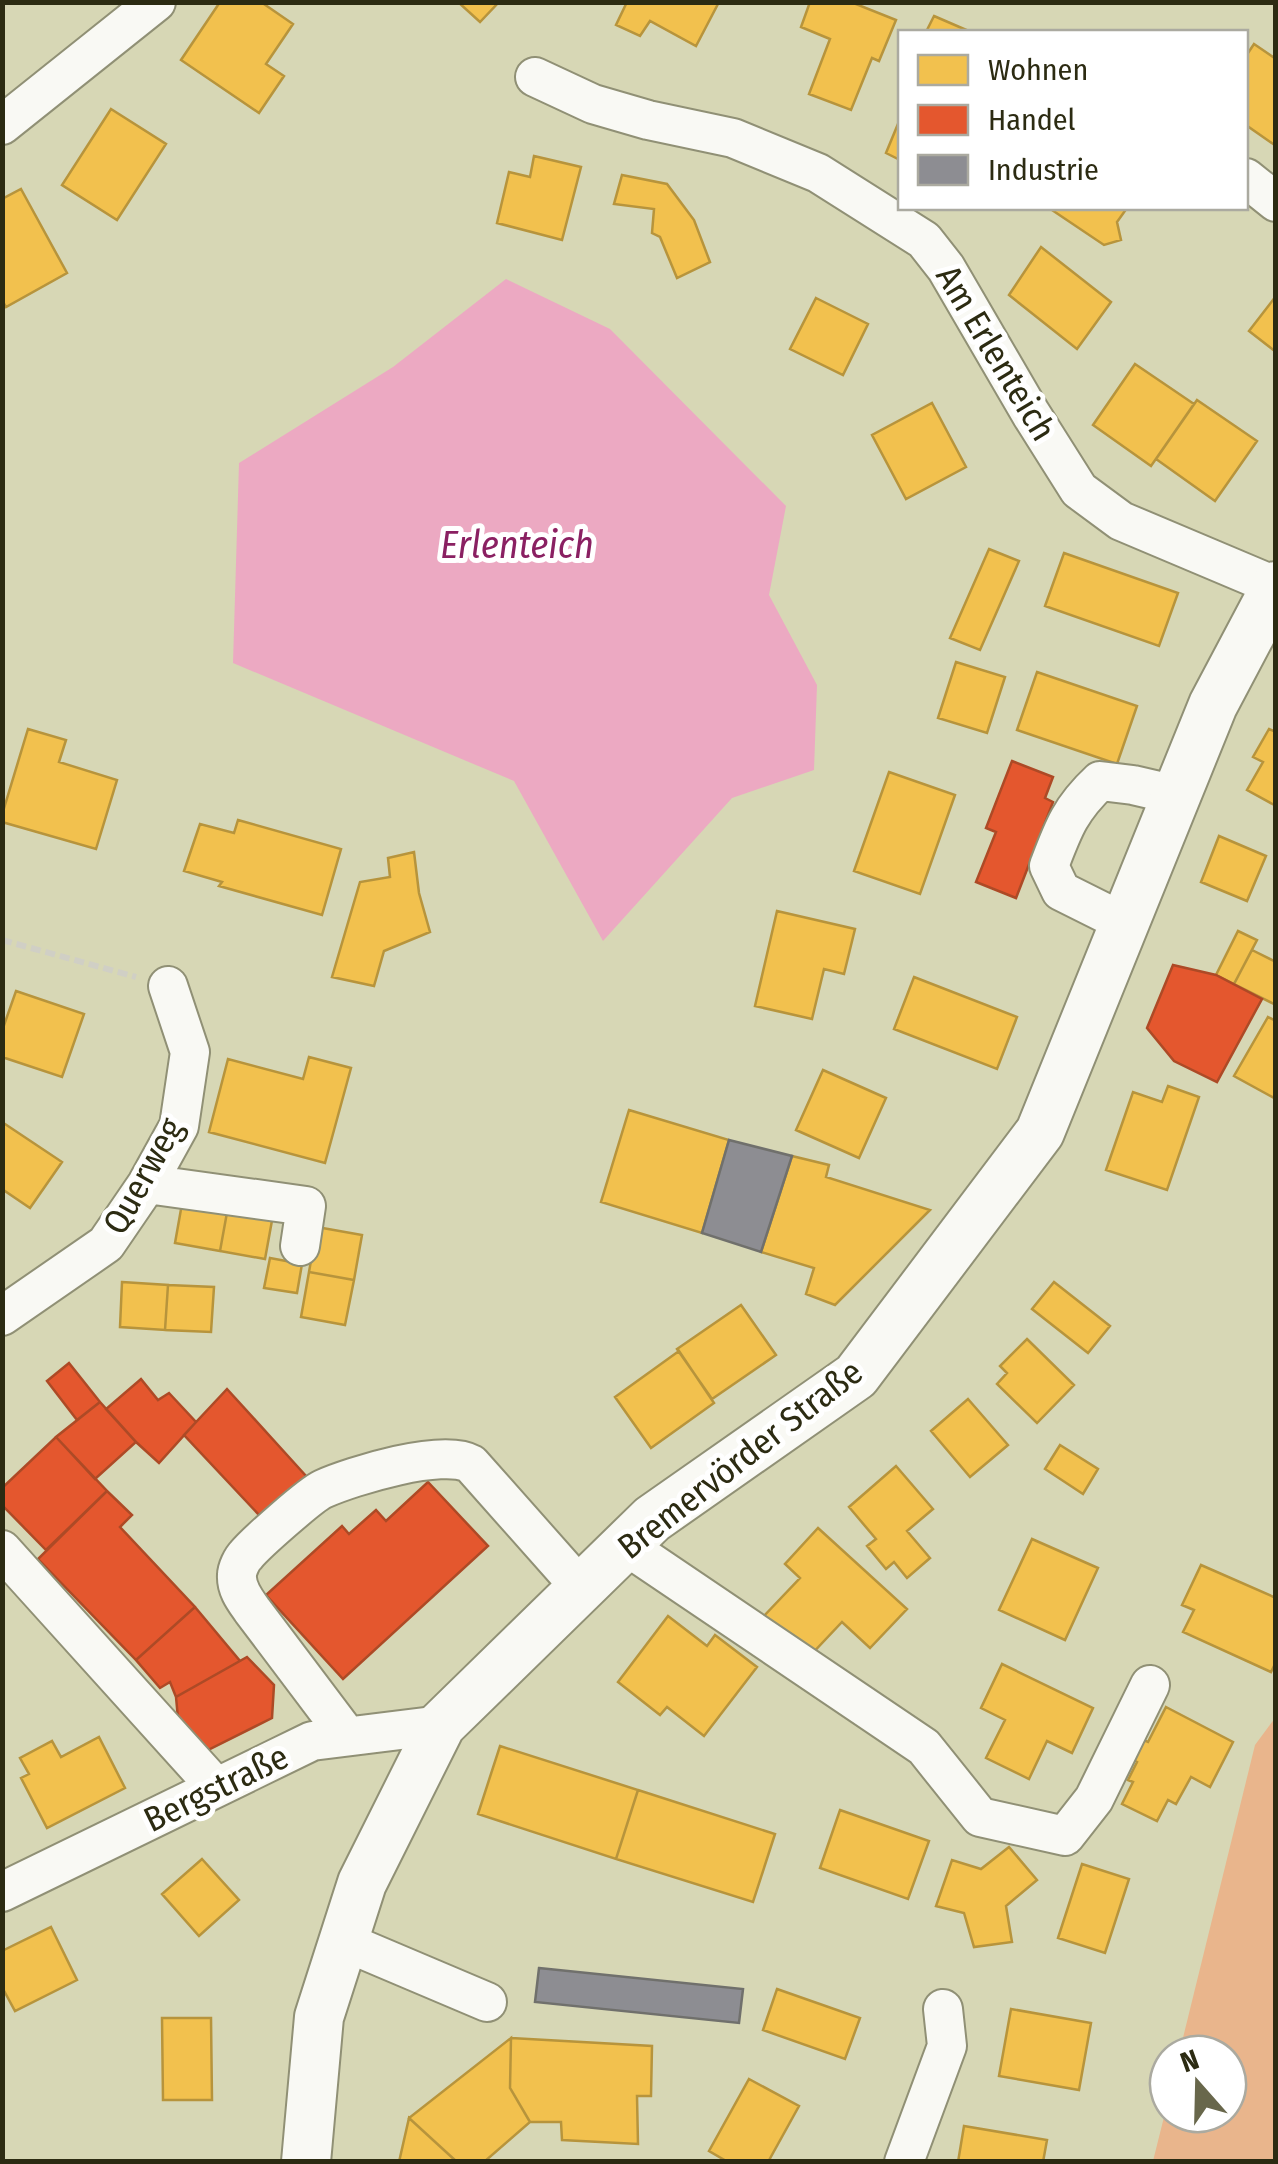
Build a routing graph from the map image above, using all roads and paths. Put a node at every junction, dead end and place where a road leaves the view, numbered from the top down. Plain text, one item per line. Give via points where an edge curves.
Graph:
1 (156, 2) edge
2 (535, 77) dead end
3 (2, 125) edge
4 (1248, 180) edge
5 (1276, 202) edge
6 (1275, 586) edge
7 (1176, 795) junction
8 (1124, 923) junction
9 (2, 940) edge
10 (168, 986) joint
11 (147, 1184) junction
12 (300, 1246) dead end
13 (2, 1316) edge
14 (625, 1545) junction
15 (2, 1550) edge
16 (580, 1588) junction
17 (1150, 1686) dead end
18 (441, 1724) junction
19 (347, 1736) junction
20 (216, 1788) junction
21 (2, 1892) edge
22 (344, 1941) junction
23 (487, 2002) dead end
24 (943, 2009) dead end
25 (306, 2162) edge
26 (904, 2162) edge

1 - 3 street
2 - 6 street, Am Erlenteich via 593,104 733,138 818,173 924,240 1079,490 1122,521
4 - 5 street
6 - 7 main road, Bremervörder Straße via 1212,705
7 - 8 main road, Bremervörder Straße
7 - 8 street via 1100,781 1078,801 1061,835 1050,866 1062,890
8 - 14 main road, Bremervörder Straße via 1040,1132 856,1376 652,1518
9 - 10 path
10 - 11 street, Querweg via 190,1052 179,1126
11 - 12 street via 306,1206
11 - 13 street, Querweg via 106,1244
14 - 16 main road, Bremervörder Straße
14 - 17 street via 924,1746 980,1817 1065,1836 1094,1799
15 - 20 street
16 - 18 main road, Bremervörder Straße
16 - 19 street via 462,1458 410,1462 318,1491 245,1556 237,1574 240,1594
18 - 19 street, Bergstraße
18 - 22 main road, Bremervörder Straße via 362,1883
19 - 20 street, Bergstraße via 312,1740
20 - 21 street, Bergstraße
22 - 23 street
22 - 25 main road, Bremervörder Straße via 319,2018
24 - 26 street via 947,2046

